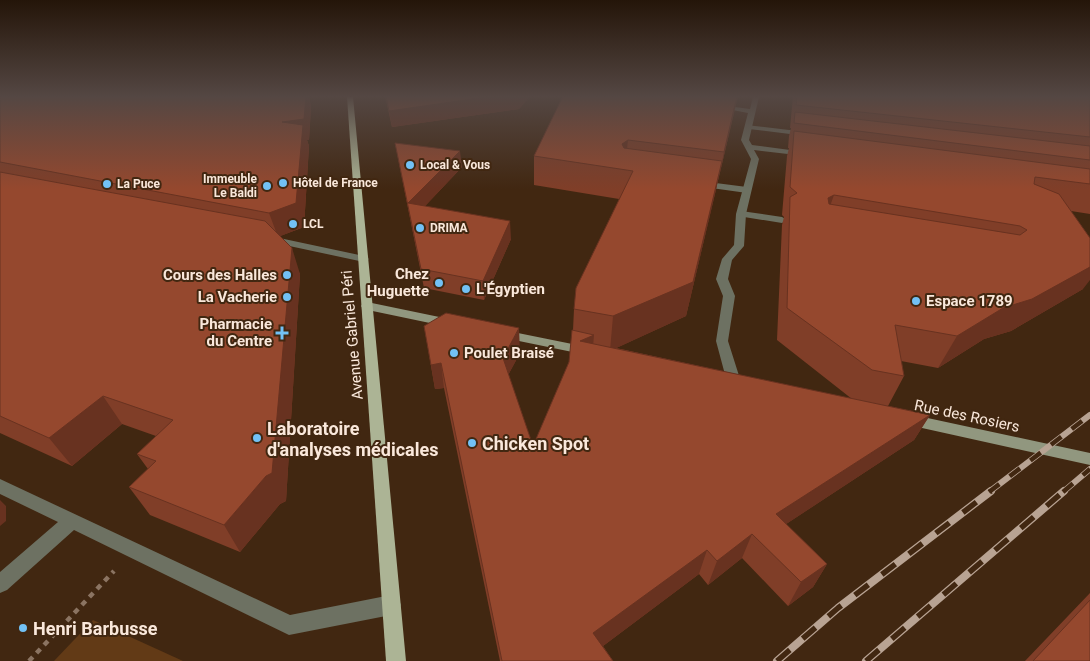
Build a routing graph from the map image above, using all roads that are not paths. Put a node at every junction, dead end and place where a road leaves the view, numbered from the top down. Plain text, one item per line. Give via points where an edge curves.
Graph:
1 (749, 127) edge
2 (353, 128) edge
3 (756, 128) edge
4 (818, 135) edge
5 (749, 147) junction
6 (816, 156) edge
7 (690, 182) edge
8 (747, 190) junction
9 (741, 214) junction
10 (782, 220) dead end
11 (262, 238) edge
12 (364, 259) junction
13 (367, 306) junction
14 (464, 326) edge
15 (493, 332) edge
16 (600, 354) edge
17 (715, 378) edge
18 (738, 383) joint
19 (891, 416) edge
20 (1090, 459) edge
21 (0, 486) edge
22 (73, 520) junction
23 (0, 584) edge
24 (391, 606) junction
25 (396, 661) edge

1 - 5 street via 745,140
2 - 12 main road, Avenue Gabriel Péri
3 - 4 street
5 - 6 street
5 - 8 street via 755,160
7 - 8 street
8 - 9 street
9 - 10 street
9 - 18 street via 739,246 727,259 722,279 729,296 722,341
11 - 12 street
12 - 13 main road, Avenue Gabriel Péri
13 - 14 street
13 - 24 main road, Avenue Gabriel Péri
15 - 16 street
17 - 18 street
19 - 20 street, Rue des Rosiers
21 - 22 street
22 - 23 street
22 - 24 street via 289,625
24 - 25 main road, Avenue Gabriel Péri

